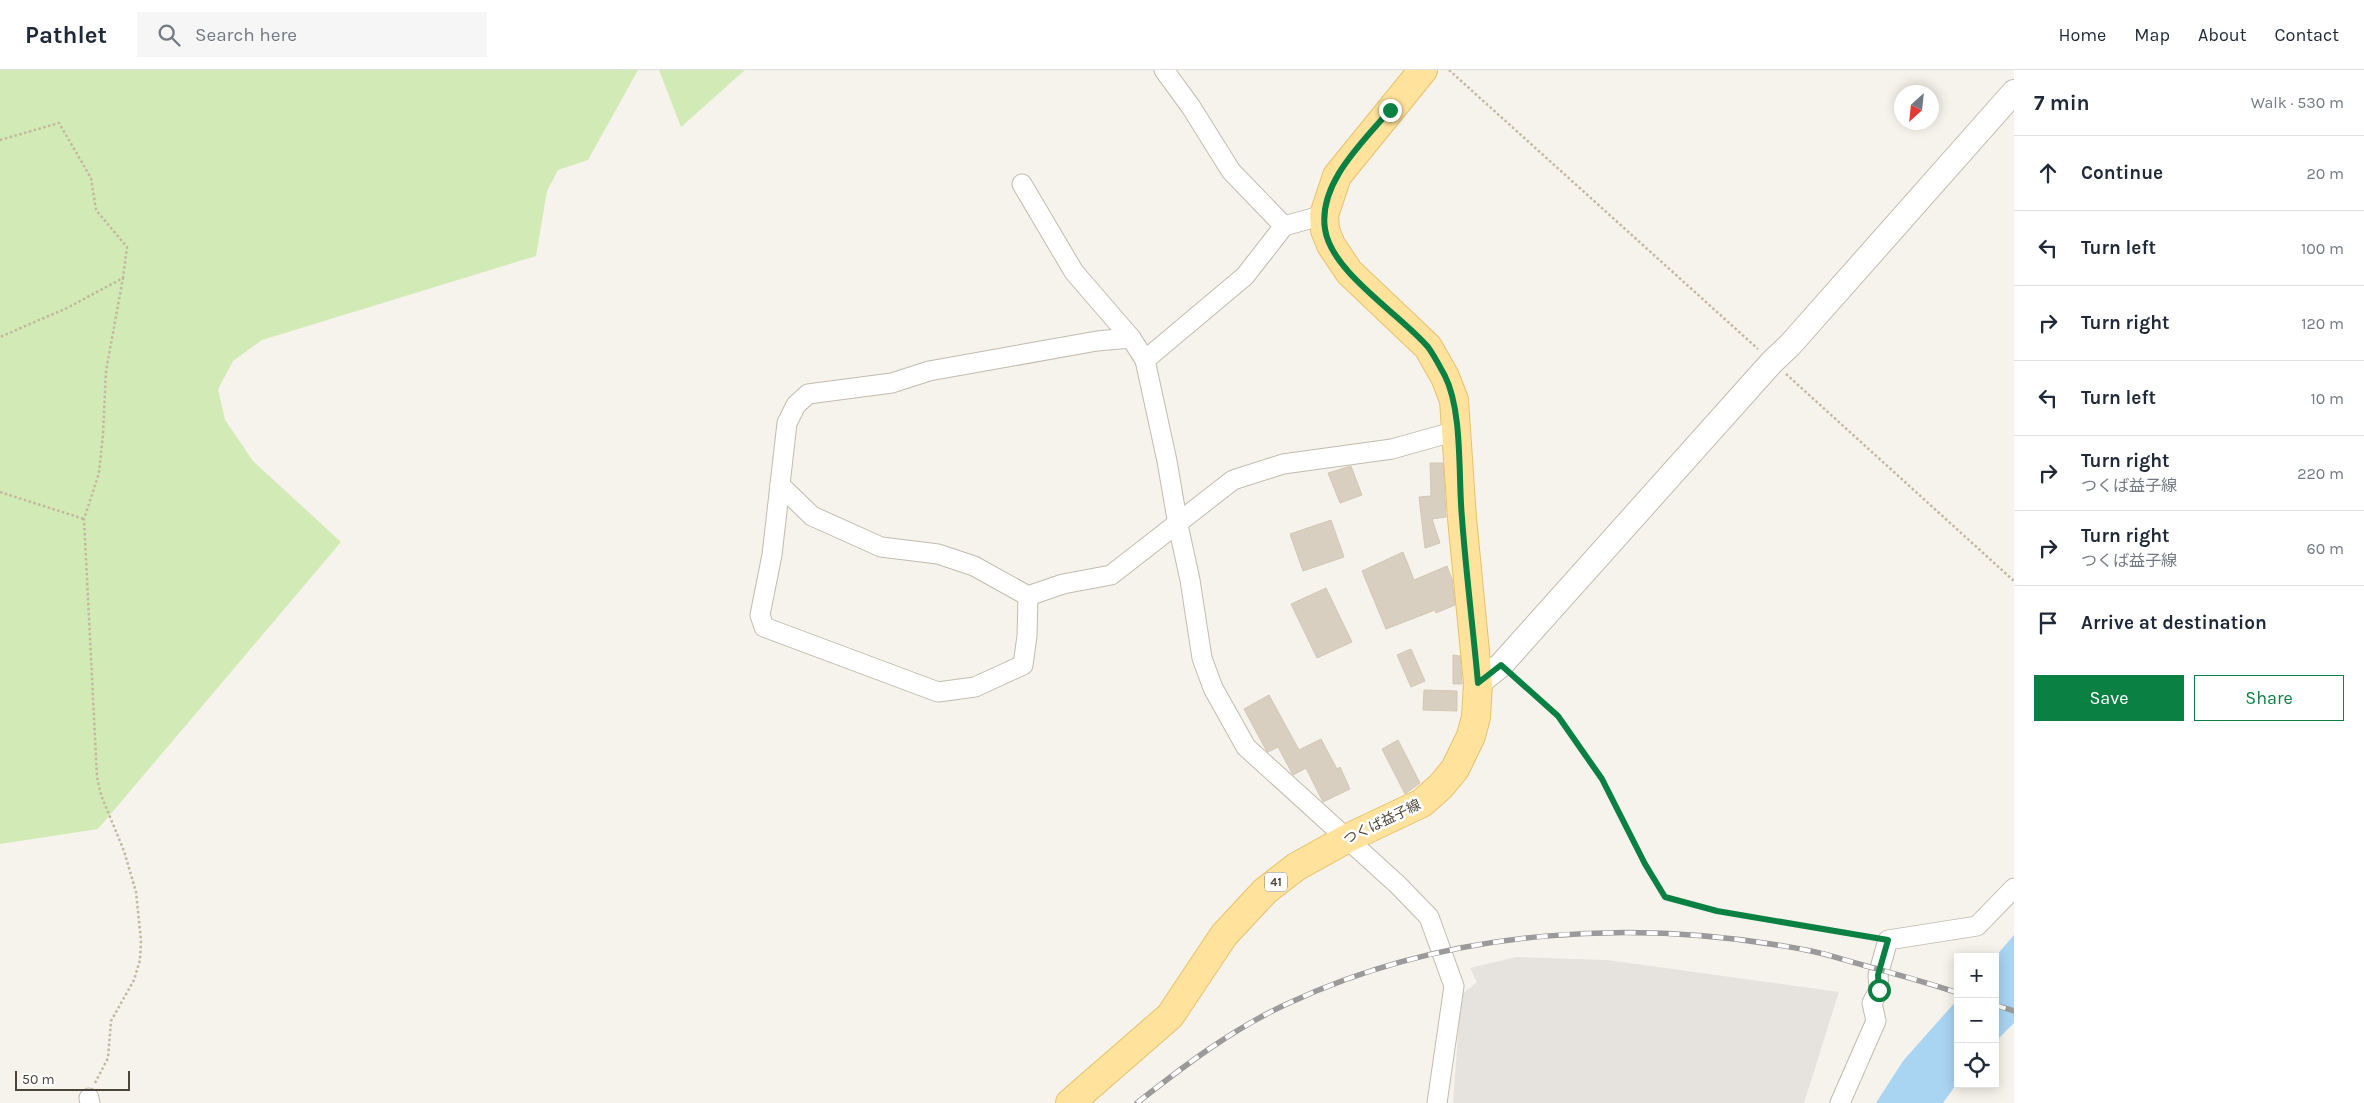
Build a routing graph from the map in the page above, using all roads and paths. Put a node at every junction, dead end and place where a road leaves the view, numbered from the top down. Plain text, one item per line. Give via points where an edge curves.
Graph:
1 (1164, 70) edge
2 (1423, 70) edge
3 (1449, 70) edge
4 (2014, 92) edge
5 (0, 140) edge
6 (1022, 184) dead end
7 (1324, 215) junction
8 (1284, 226) junction
9 (123, 278) junction
10 (0, 337) edge
11 (1131, 338) junction
12 (1144, 360) junction
13 (1772, 362) junction
14 (1456, 431) junction
15 (780, 485) junction
16 (0, 492) edge
17 (84, 519) junction
18 (1178, 525) junction
19 (2014, 581) edge
20 (1028, 596) junction
21 (1501, 665) junction
22 (1478, 683) junction
23 (1348, 838) junction
24 (2014, 888) edge
25 (1888, 940) junction
26 (90, 1101) edge
27 (1070, 1103) edge
28 (1438, 1103) edge
29 (1840, 1103) edge

1 - 8 street via 1231,171
2 - 7 main road, つくば益子線 / 41 via 1337,176
3 - 13 path
4 - 13 street
5 - 9 path via 58,123 91,178 96,210 127,247
6 - 11 street via 1074,272
7 - 8 street
7 - 14 main road, つくば益子線 / 41 via 1331,245 1349,272 1428,348 1454,400
8 - 12 street via 1245,276
9 - 10 path via 67,308
9 - 17 path via 106,371 99,473
11 - 12 street
11 - 15 street via 1097,341 929,371 892,383 808,394 796,405 787,423
12 - 18 street via 1168,461
13 - 19 path
13 - 21 street
14 - 18 street via 1392,449 1283,464 1233,480
14 - 22 main road, つくば益子線 / 41
15 - 20 street via 812,516 881,547 938,554 974,566
15 - 20 street via 772,555 760,615 764,627 938,692 975,687 1023,665
16 - 17 path
17 - 26 path via 96,777 136,892 141,940 134,980 111,1022 108,1058 97,1075
18 - 20 street via 1112,575 1063,584
18 - 23 street via 1202,658 1213,688 1246,746
21 - 22 street
21 - 25 path via 1558,716 1602,779 1665,897 1717,911
22 - 23 main road, つくば益子線 / 41 via 1471,736 1455,769 1441,786 1422,803
23 - 27 main road, つくば益子線 / 41 via 1296,866 1265,891 1224,935 1170,1016
23 - 28 street via 1429,917 1443,952 1454,986
24 - 25 street via 1977,926
25 - 29 street via 1878,975 1879,990 1872,1002 1876,1021

